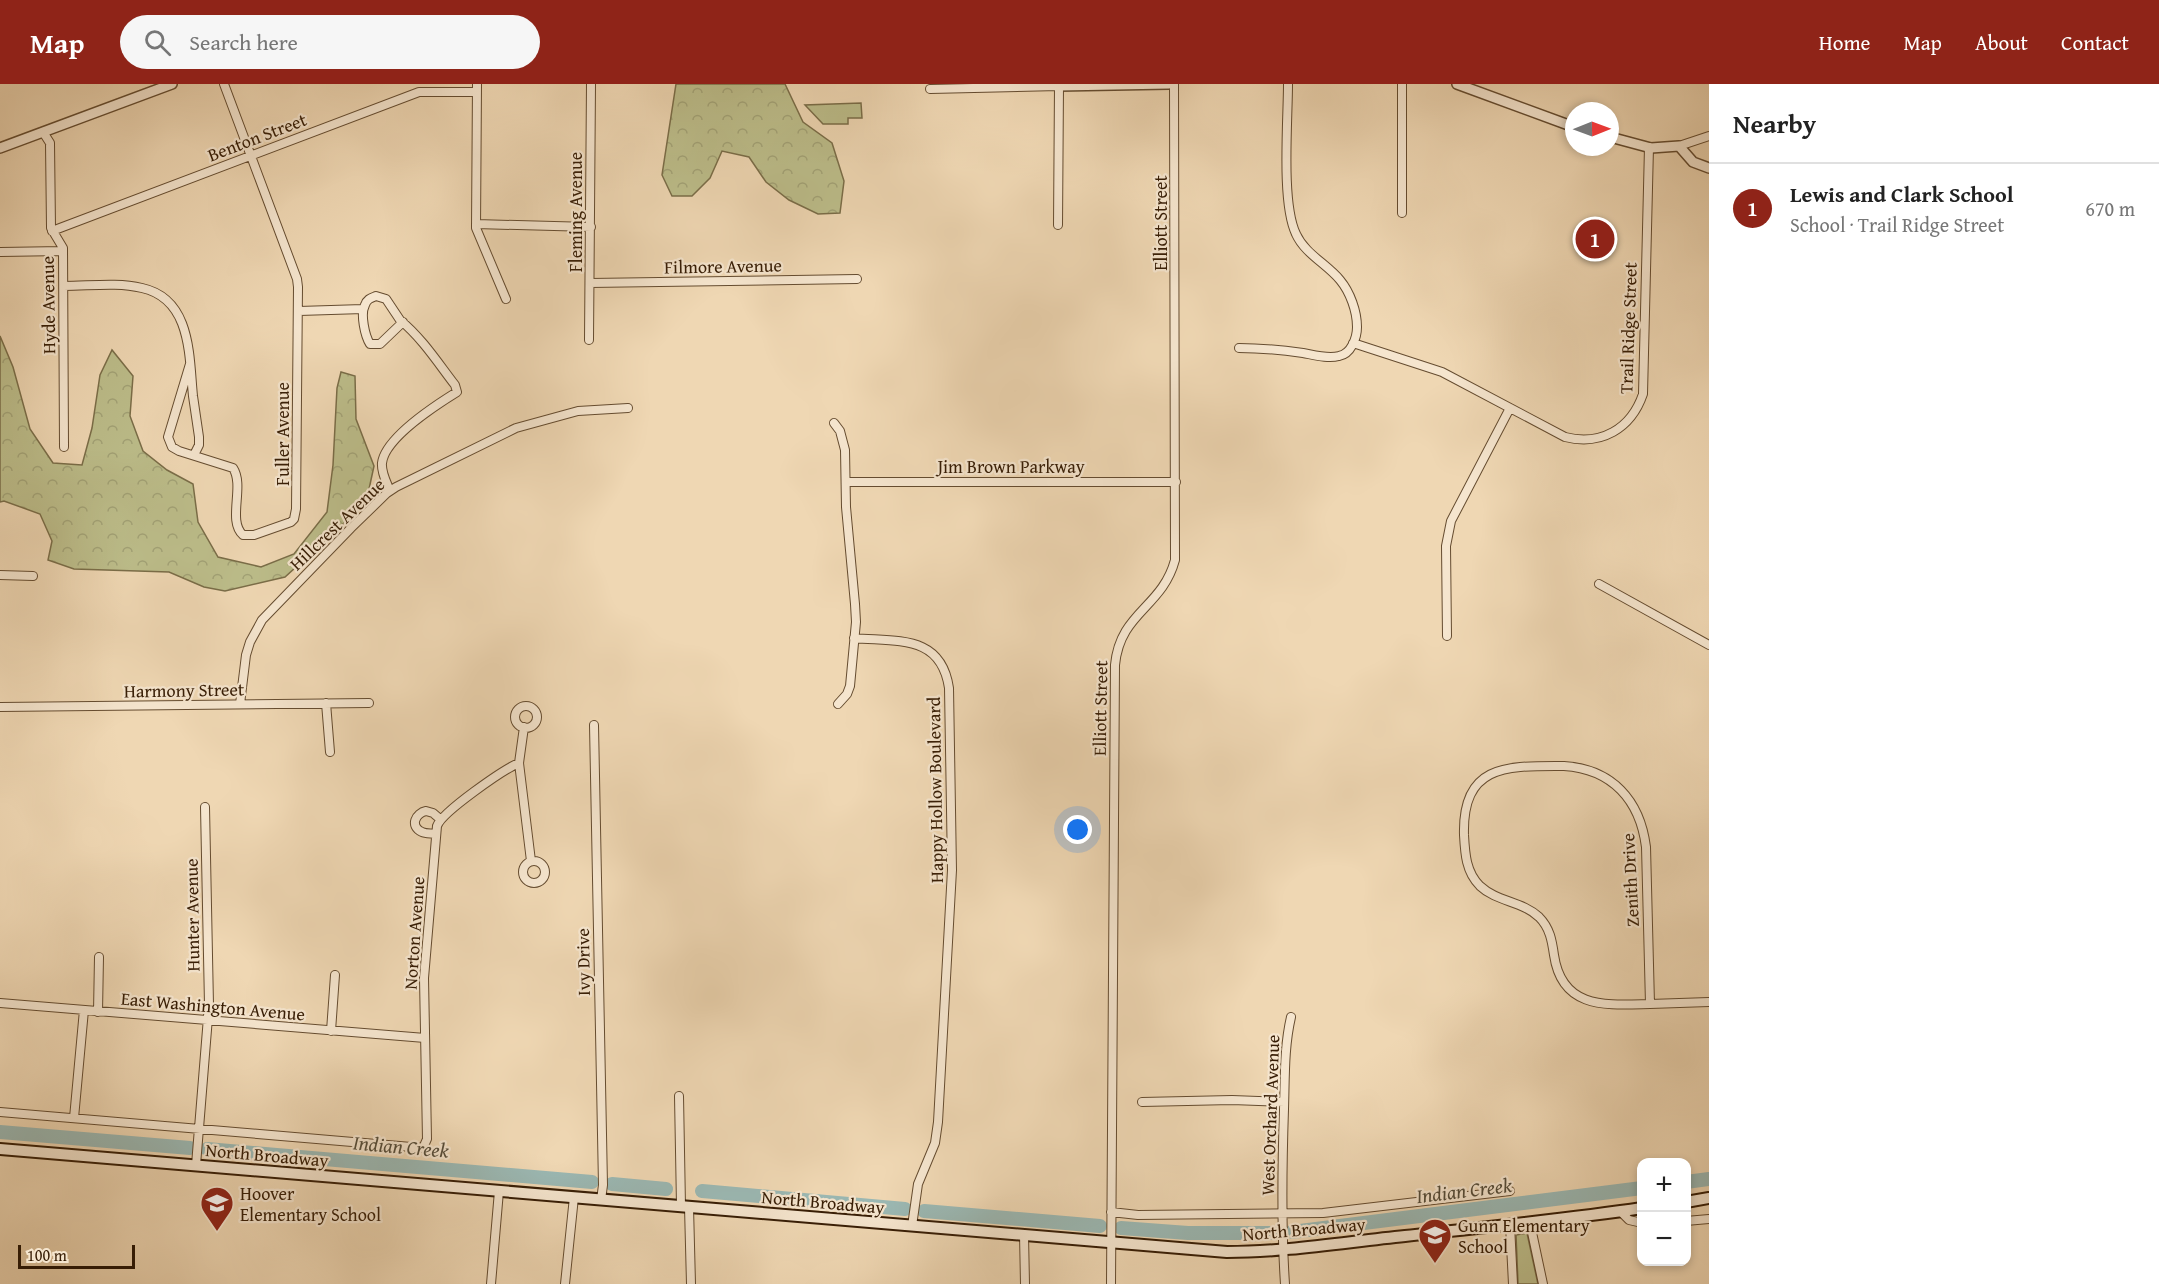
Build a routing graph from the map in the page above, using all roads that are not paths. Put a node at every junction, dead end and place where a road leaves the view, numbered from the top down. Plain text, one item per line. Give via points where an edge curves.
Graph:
1 (171, 84) edge
2 (224, 84) edge
3 (591, 84) edge
4 (1168, 84) edge
5 (1174, 84) edge
6 (1288, 84) edge
7 (1402, 84) edge
8 (1457, 84) edge
9 (1059, 85) edge
10 (477, 88) edge
11 (930, 88) dead end
12 (1565, 124) edge
13 (44, 132) junction
14 (1709, 136) edge
15 (1619, 139) edge
16 (1679, 146) junction
17 (1649, 147) junction
18 (0, 148) edge
19 (251, 156) junction
20 (1709, 168) edge
21 (1402, 213) dead end
22 (476, 224) junction
23 (1058, 225) dead end
24 (591, 227) junction
25 (52, 231) junction
26 (63, 251) junction
27 (0, 252) edge
28 (857, 279) dead end
29 (590, 283) junction
30 (64, 286) junction
31 (506, 299) dead end
32 (363, 309) junction
33 (299, 311) junction
34 (403, 322) junction
35 (588, 340) dead end
36 (1353, 343) junction
37 (1239, 348) dead end
38 (190, 364) junction
39 (628, 408) dead end
40 (1510, 408) junction
41 (834, 423) dead end
42 (64, 447) dead end
43 (194, 455) junction
44 (846, 482) junction
45 (1176, 482) junction
46 (390, 491) junction
47 (0, 575) edge
48 (33, 576) dead end
49 (1599, 584) dead end
50 (1447, 636) dead end
51 (854, 638) junction
52 (1709, 645) edge
53 (369, 703) dead end
54 (240, 704) junction
55 (326, 704) junction
56 (838, 704) dead end
57 (0, 707) edge
58 (594, 724) dead end
59 (524, 727) dead end
60 (330, 752) dead end
61 (519, 763) junction
62 (205, 807) dead end
63 (440, 819) junction
64 (436, 834) junction
65 (531, 861) dead end
66 (99, 957) dead end
67 (335, 975) dead end
68 (1709, 1002) edge
69 (0, 1003) edge
70 (1650, 1004) junction
71 (84, 1011) junction
72 (98, 1012) junction
73 (1291, 1017) dead end
74 (208, 1021) junction
75 (331, 1031) junction
76 (424, 1038) junction
77 (679, 1096) dead end
78 (1142, 1102) dead end
79 (1284, 1102) junction
80 (0, 1112) edge
81 (74, 1118) junction
82 (199, 1128) junction
83 (423, 1148) joint
84 (0, 1149) edge
85 (196, 1165) junction
86 (499, 1191) junction
87 (1510, 1191) dead end
88 (574, 1197) junction
89 (1709, 1198) edge
90 (602, 1200) junction
91 (1691, 1201) edge
92 (685, 1207) junction
93 (1637, 1209) edge
94 (1620, 1211) junction
95 (1111, 1212) junction
96 (1282, 1215) junction
97 (1709, 1219) edge
98 (1691, 1221) edge
99 (1637, 1222) edge
100 (1530, 1223) junction
101 (1510, 1225) junction
102 (912, 1226) junction
103 (1024, 1235) junction
104 (1111, 1243) junction
105 (1282, 1250) junction
106 (492, 1284) edge
107 (565, 1284) edge
108 (691, 1284) edge
109 (1025, 1284) edge
110 (1111, 1284) edge
111 (1285, 1284) edge
112 (1514, 1284) edge
113 (1543, 1284) edge

1 - 13 street
2 - 19 street, Fuller Avenue
3 - 24 street, Fleming Avenue
4 - 9 street
5 - 45 street, Elliott Street
6 - 36 street via 1292,225 1308,251 1331,270 1347,291 1357,326
7 - 21 street
8 - 12 street
9 - 11 street
9 - 23 street
10 - 19 street, Benton Street via 419,92
10 - 22 street
13 - 18 street
13 - 25 street, Hyde Avenue via 50,143
14 - 16 street
15 - 17 street
16 - 17 street
16 - 20 street via 1693,162
17 - 40 street, Trail Ridge Street via 1644,372 1639,405 1619,429 1587,440 1565,436
19 - 25 street, Benton Street
19 - 33 street, Fuller Avenue via 297,279
22 - 24 street
22 - 31 street
24 - 29 street, Fleming Avenue
25 - 26 street, Hyde Avenue
26 - 27 street
26 - 30 street, Hyde Avenue
28 - 29 street, Filmore Avenue
29 - 35 street, Fleming Avenue
30 - 38 street via 126,285 157,294 180,316
30 - 42 street, Hyde Avenue
32 - 33 street
32 - 34 street via 368,300 381,296
32 - 34 street via 370,344 380,344
33 - 43 street, Fuller Avenue via 294,519 254,535 243,535 237,527 236,472 229,465
34 - 46 street via 457,393 421,417 388,449 382,469
36 - 37 street via 1340,356
36 - 40 street, Trail Ridge Street via 1428,366
38 - 43 street via 199,437
38 - 43 street, Fuller Avenue via 168,437 172,447
39 - 46 street, Hillcrest Avenue via 578,411 516,428
40 - 50 street via 1451,521 1446,546
41 - 44 street via 843,440
44 - 45 street, Jim Brown Parkway
44 - 51 street
45 - 95 street, Elliott Street via 1172,572 1161,591 1124,631 1115,665
46 - 54 street, Hillcrest Avenue via 262,621 246,655
47 - 48 street
49 - 52 street
51 - 56 street via 850,686
51 - 102 street, Happy Hollow Boulevard via 927,649 945,668 949,688 952,870 938,1122 935,1143 918,1184
53 - 55 street, Harmony Street
54 - 55 street, Harmony Street
54 - 57 street, Harmony Street
55 - 60 street
58 - 90 street, Ivy Drive
59 - 61 street
61 - 63 street
61 - 65 street
62 - 74 street, Hunter Avenue
63 - 64 street, Norton Avenue
63 - 64 street via 426,811 416,818 418,830
64 - 76 street, Norton Avenue via 424,978
66 - 72 street
67 - 75 street
68 - 70 street, Zenith Drive
69 - 71 street, East Washington Avenue
70 - 70 street, Zenith Drive via 1646,847 1641,821 1628,797 1608,779 1576,767 1510,767 1482,780 1471,794 1464,814 1465,855 1473,878 1491,895 1528,908 1542,920 1551,938 1560,976 1579,997 1610,1005
71 - 72 street, East Washington Avenue
71 - 81 street
72 - 74 street, East Washington Avenue
73 - 79 street, West Orchard Avenue
74 - 75 street, East Washington Avenue
74 - 82 street, Hunter Avenue
75 - 76 street, East Washington Avenue
76 - 83 street, Norton Avenue via 427,1139
77 - 92 street
78 - 79 street
79 - 96 street, West Orchard Avenue
80 - 81 street, North Broadway
81 - 82 street, North Broadway
82 - 83 street, North Broadway
82 - 85 street, Hunter Avenue
84 - 85 main road, North Broadway
85 - 86 main road, North Broadway
86 - 88 main road, North Broadway
86 - 106 street
87 - 96 street via 1345,1212
88 - 90 main road, North Broadway
88 - 107 street
89 - 91 main road
90 - 92 main road, North Broadway
92 - 102 main road, North Broadway
92 - 108 street
93 - 94 main road, North Broadway
94 - 99 street
94 - 100 main road, North Broadway
95 - 96 street
95 - 104 street, Elliott Street
96 - 105 street, West Orchard Avenue
97 - 98 street
100 - 101 main road, North Broadway
100 - 113 street
101 - 105 main road, North Broadway
101 - 112 street
102 - 103 main road, North Broadway
103 - 104 main road, North Broadway
103 - 109 street
104 - 105 main road, North Broadway via 1227,1252
104 - 110 street, Elliott Street
105 - 111 street, West Orchard Avenue

